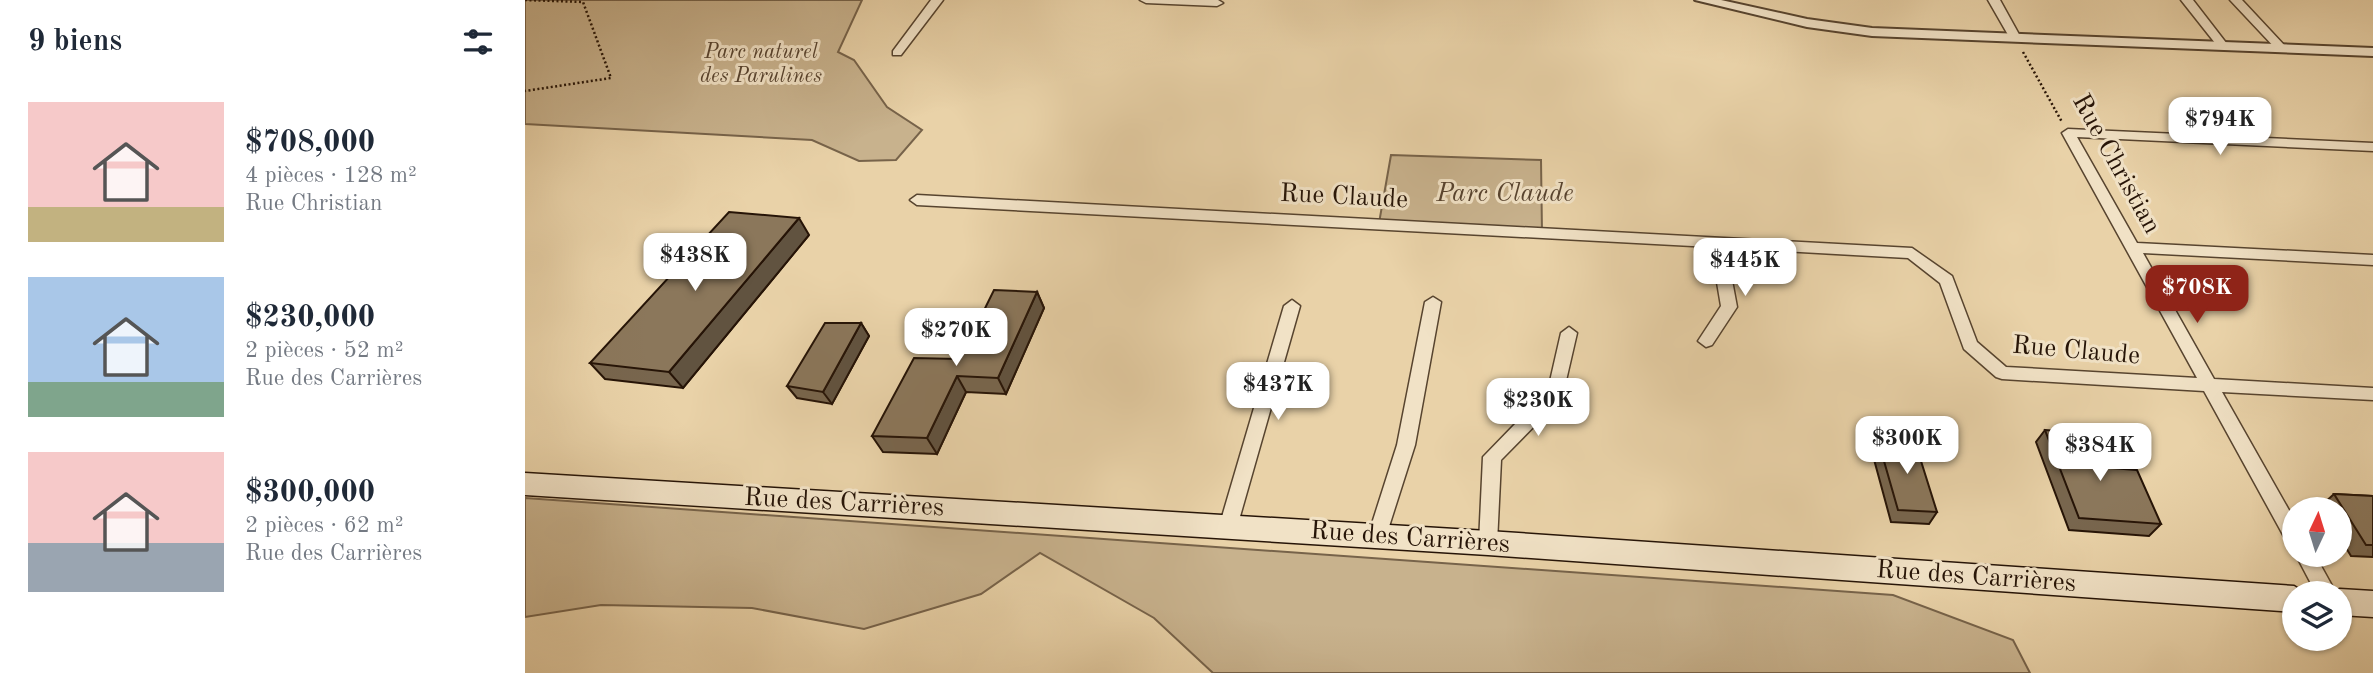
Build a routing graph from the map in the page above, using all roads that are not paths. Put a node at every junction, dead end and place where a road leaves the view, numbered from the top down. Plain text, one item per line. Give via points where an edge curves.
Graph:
1 (937, 0) edge
2 (1146, 0) edge
3 (1702, 0) edge
4 (1994, 0) edge
5 (2187, 0) edge
6 (2236, 0) edge
7 (1217, 3) dead end
8 (2015, 38) junction
9 (2223, 46) junction
10 (2281, 48) junction
11 (2373, 52) edge
12 (897, 53) dead end
13 (2373, 147) edge
14 (917, 200) dead end
15 (1717, 241) junction
16 (2133, 248) junction
17 (2373, 260) edge
18 (1433, 302) dead end
19 (1292, 306) dead end
20 (1569, 333) dead end
21 (1706, 341) dead end
22 (2210, 386) junction
23 (2373, 394) edge
24 (525, 484) edge
25 (2282, 515) edge
26 (1229, 527) junction
27 (1377, 536) junction
28 (1488, 543) junction
29 (2282, 598) edge
30 (2352, 603) edge
31 (2373, 604) edge

1 - 12 street
2 - 7 street
3 - 8 street via 1872,32
4 - 8 street
5 - 9 street
6 - 10 street
8 - 9 street
9 - 10 street
10 - 11 street
13 - 16 street, Rue Christian via 2069,132
14 - 15 street, Rue Claude
15 - 21 street via 1729,307
15 - 22 street, Rue Claude via 1912,253 1947,280 1970,345 2002,373
16 - 17 street
16 - 22 street, Rue Christian
18 - 27 street via 1406,445
19 - 26 street
20 - 28 street via 1556,393 1492,457
22 - 23 street, Rue Claude
22 - 25 street, Rue Christian
24 - 26 main road, Rue des Carrières
26 - 27 main road, Rue des Carrières
27 - 28 main road, Rue des Carrières
28 - 29 main road, Rue des Carrières
30 - 31 main road

